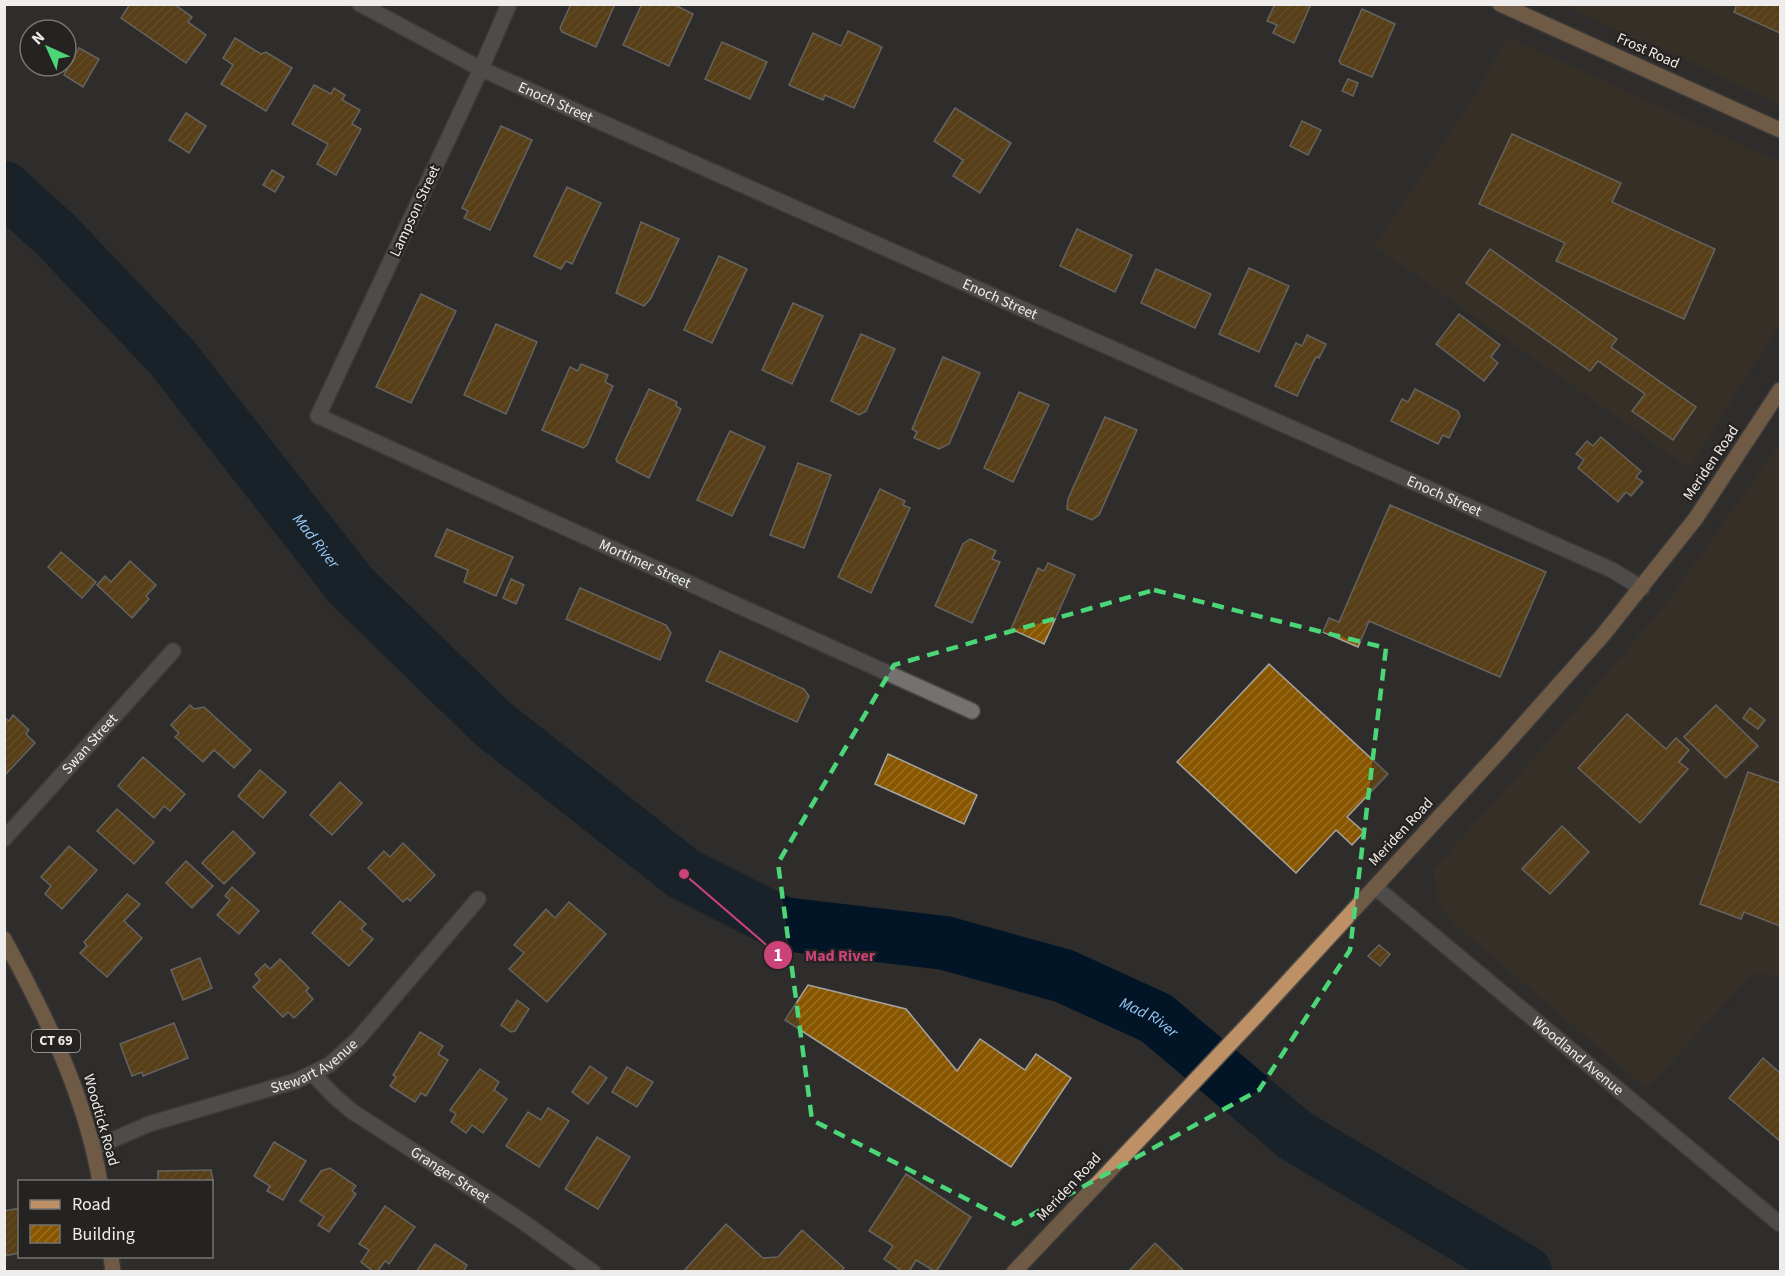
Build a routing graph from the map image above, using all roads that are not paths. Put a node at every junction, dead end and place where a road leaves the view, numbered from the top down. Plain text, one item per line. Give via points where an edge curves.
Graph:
1 (360, 4) edge
2 (509, 4) edge
3 (1500, 4) edge
4 (481, 69) junction
5 (1780, 130) edge
6 (1780, 390) edge
7 (318, 416) joint
8 (1642, 588) junction
9 (173, 651) dead end
10 (972, 711) dead end
11 (4, 838) edge
12 (1375, 887) junction
13 (478, 899) dead end
14 (4, 939) edge
15 (313, 1074) junction
16 (94, 1148) junction
17 (100, 1180) edge
18 (1780, 1224) edge
19 (593, 1272) edge
20 (1014, 1272) edge

1 - 4 street, Enoch Street
2 - 4 street, Lampson Street
3 - 5 main road, Frost Road
4 - 7 street, Lampson Street
4 - 8 street, Enoch Street via 1601,565
6 - 8 main road, Meriden Road via 1702,510
7 - 10 street, Mortimer Street
8 - 12 main road, Meriden Road
9 - 11 street, Swan Street
12 - 18 street, Woodland Avenue
12 - 20 main road, Meriden Road
13 - 15 street, Stewart Avenue via 358,1039
14 - 16 main road, Woodtick Road / CT 69 via 57,1045
15 - 16 street, Stewart Avenue via 149,1124
15 - 19 street, Granger Street via 353,1112 519,1219
16 - 17 main road, Woodtick Road / CT 69

